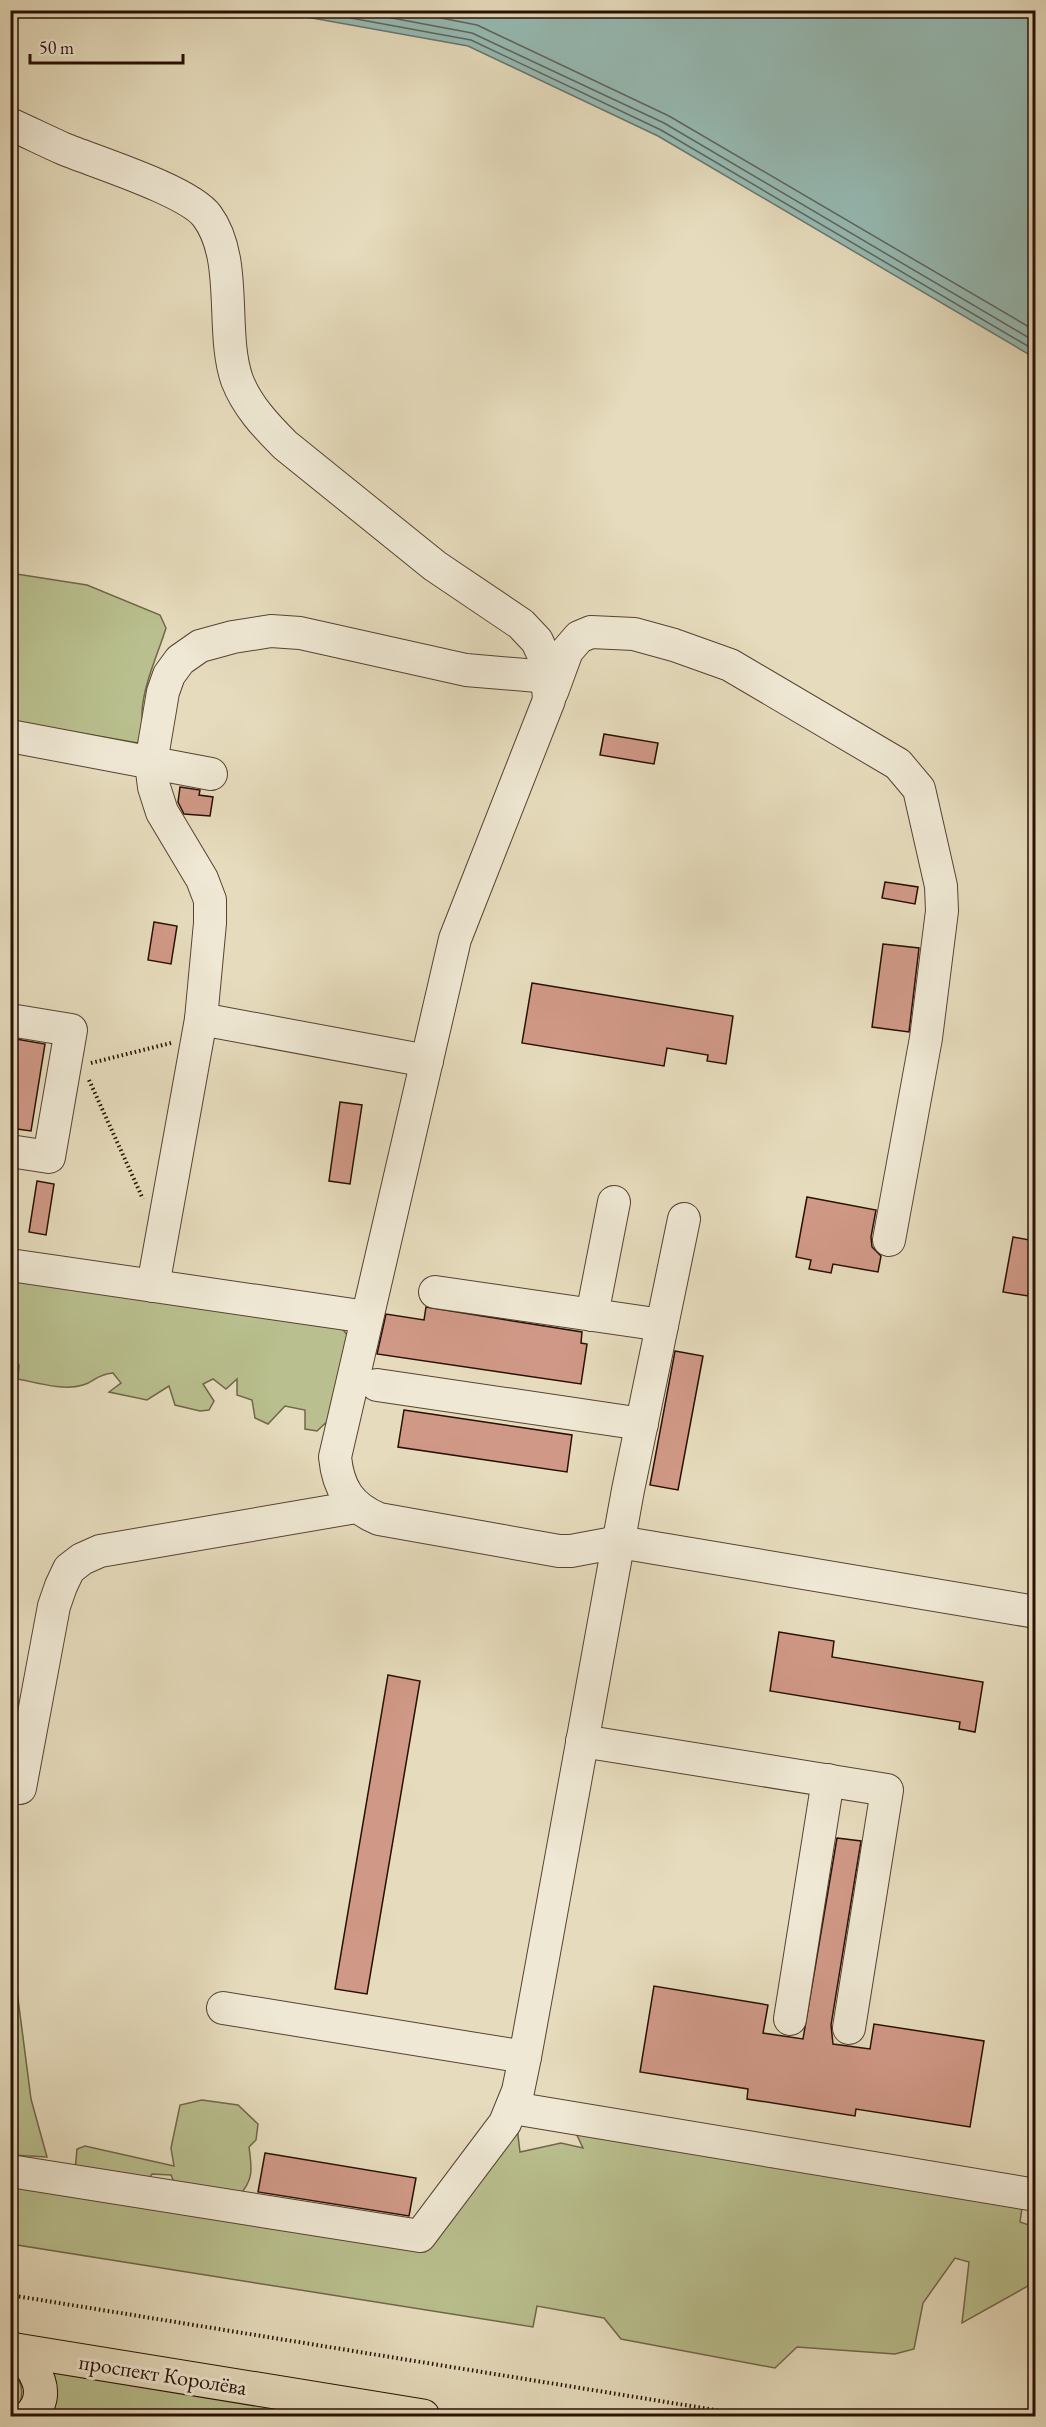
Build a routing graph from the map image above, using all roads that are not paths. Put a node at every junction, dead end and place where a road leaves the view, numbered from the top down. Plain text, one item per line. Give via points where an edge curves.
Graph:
1 (10, 124) edge
2 (549, 689) junction
3 (10, 736) edge
4 (151, 763) junction
5 (211, 774) dead end
6 (10, 1020) edge
7 (200, 1028) junction
8 (427, 1061) junction
9 (10, 1151) edge
10 (614, 1202) dead end
11 (684, 1219) dead end
12 (889, 1240) dead end
13 (10, 1265) edge
14 (153, 1286) junction
15 (435, 1292) dead end
16 (592, 1315) junction
17 (368, 1317) junction
18 (662, 1325) junction
19 (377, 1385) dead end
20 (642, 1424) junction
21 (356, 1508) junction
22 (619, 1542) junction
23 (1035, 1612) edge
24 (582, 1741) junction
25 (828, 1780) junction
26 (10, 1786) edge
27 (224, 2008) dead end
28 (790, 2019) dead end
29 (849, 2028) dead end
30 (525, 2056) junction
31 (513, 2108) junction
32 (10, 2170) edge
33 (1035, 2195) edge
34 (13, 2350) edge
35 (30, 2416) edge
36 (423, 2416) edge

1 - 2 lane via 164,189 207,216 219,240 237,380 263,424 435,566 521,624 537,641 546,661
2 - 4 lane via 300,633 271,631 233,637 200,646 180,660 169,675
2 - 8 lane via 464,910
2 - 12 lane via 567,651 579,637 604,631 634,634 730,665 898,764 916,783 941,886 942,911 926,1038
3 - 4 lane
4 - 5 lane
4 - 7 lane via 162,812 202,879 210,900
6 - 9 lane via 71,1030 73,1067 50,1157
7 - 8 lane
7 - 14 lane
8 - 17 lane
10 - 16 lane
11 - 18 lane
13 - 14 lane
14 - 17 lane
15 - 16 lane
16 - 18 lane
17 - 21 lane via 335,1457 341,1487
18 - 20 lane
19 - 20 lane
20 - 22 lane
21 - 22 lane via 379,1519 559,1551
21 - 26 lane via 100,1551 69,1569 54,1606 20,1788
22 - 23 lane
22 - 24 lane
24 - 25 lane
24 - 30 lane
25 - 28 lane
25 - 29 lane via 887,1790
27 - 30 lane
30 - 31 lane
31 - 32 lane via 420,2236
31 - 33 lane
34 - 35 main road via 28,2361 41,2388 40,2401
34 - 36 main road, проспект Королёва

